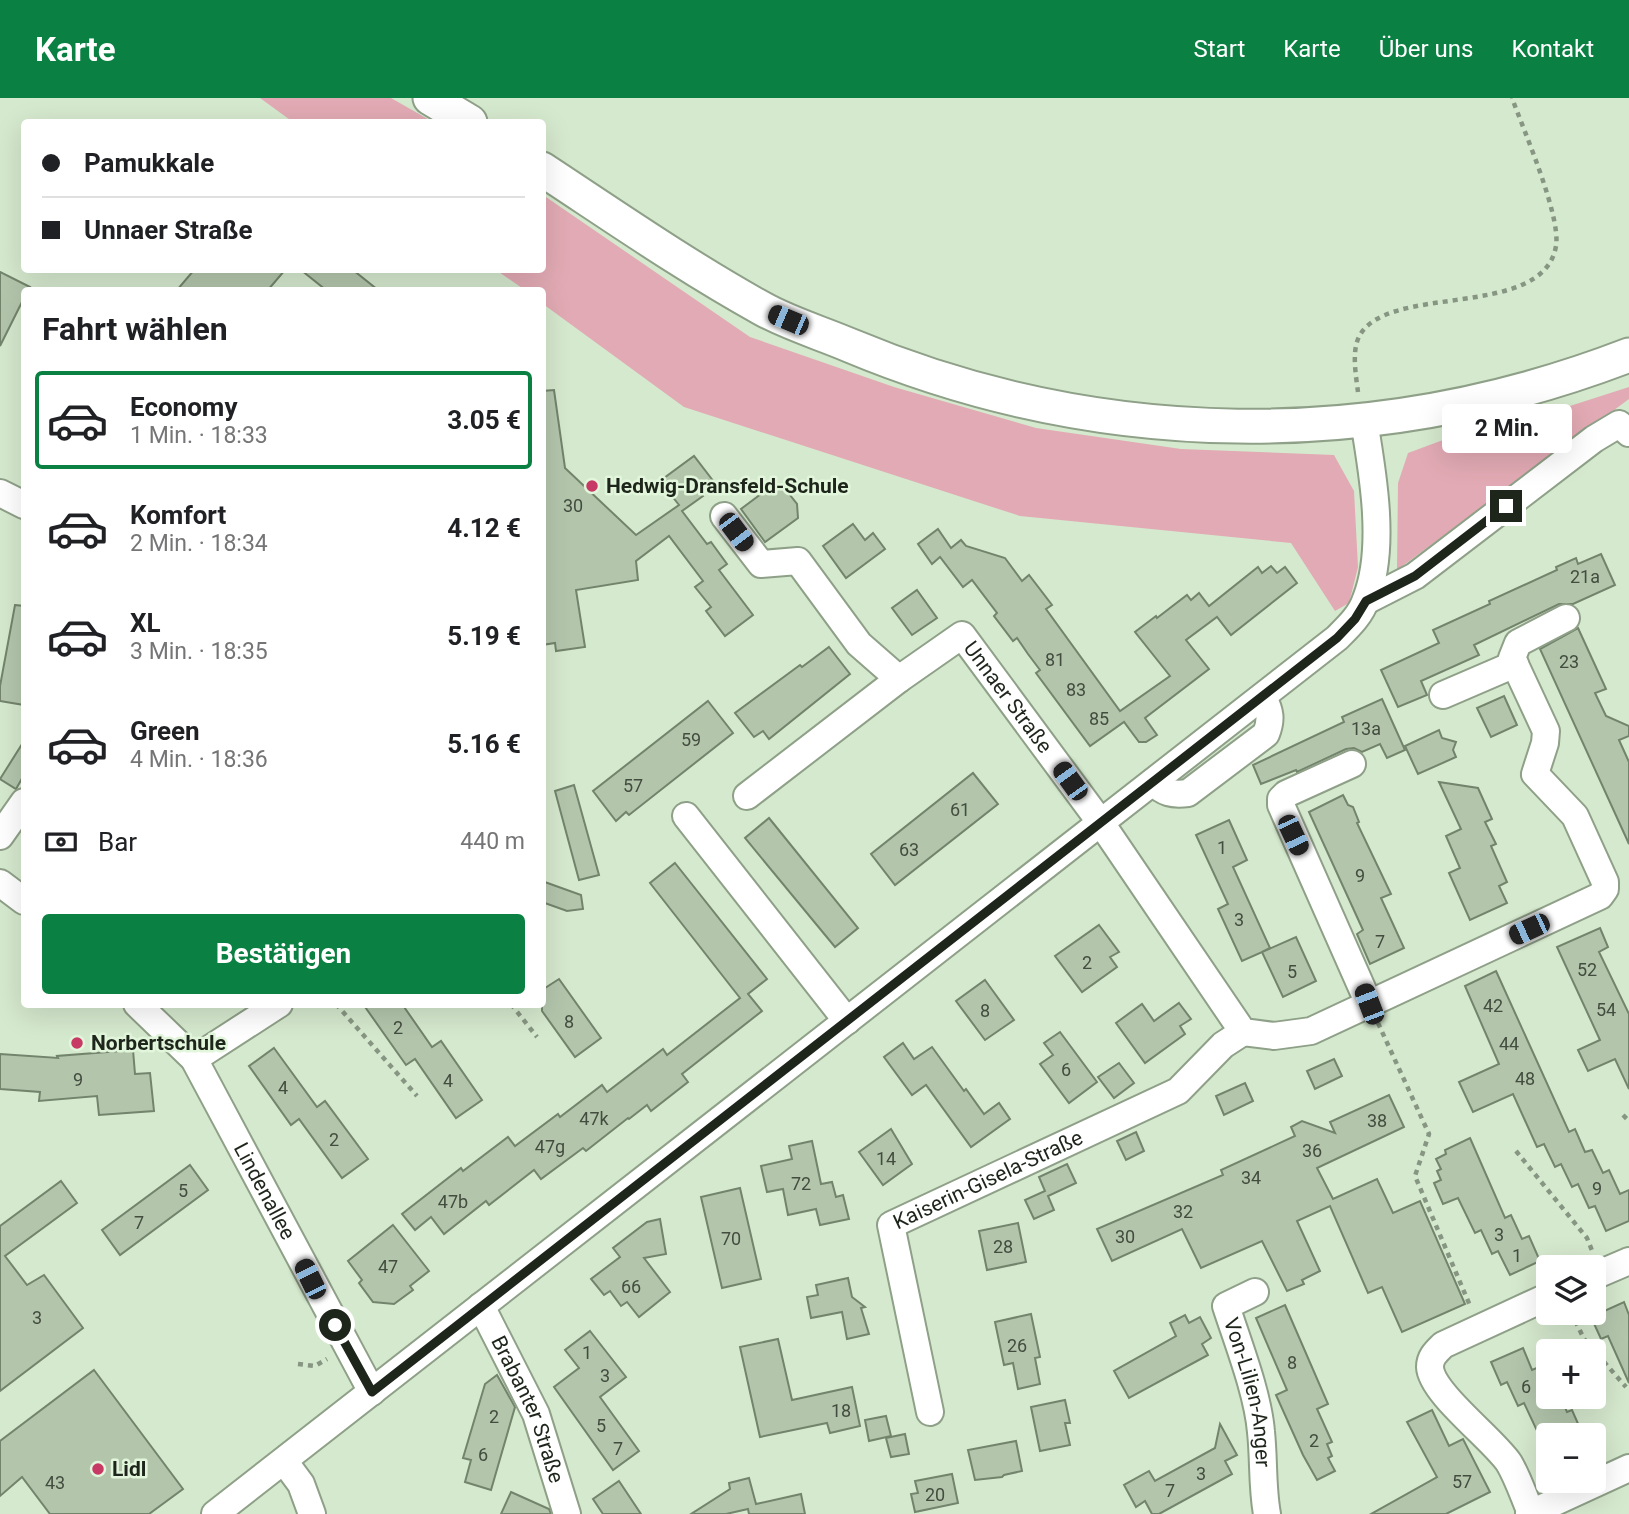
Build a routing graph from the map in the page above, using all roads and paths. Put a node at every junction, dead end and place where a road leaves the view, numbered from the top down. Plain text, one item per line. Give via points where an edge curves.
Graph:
1 (430, 98) edge
2 (1513, 98) edge
3 (465, 119) edge
4 (546, 172) edge
5 (1629, 355) edge
6 (1364, 421) junction
7 (1629, 433) edge
8 (0, 493) edge
9 (21, 504) edge
10 (724, 516) dead end
11 (1366, 601) junction
12 (1566, 618) dead end
13 (1514, 664) junction
14 (900, 679) junction
15 (1443, 695) dead end
16 (1352, 764) dead end
17 (747, 796) dead end
18 (21, 806) edge
19 (686, 816) dead end
20 (1101, 822) junction
21 (0, 836) edge
22 (0, 883) edge
23 (21, 899) edge
24 (1369, 1004) junction
25 (141, 1008) edge
26 (273, 1008) edge
27 (340, 1008) edge
28 (514, 1008) edge
29 (847, 1021) junction
30 (1243, 1031) junction
31 (537, 1037) dead end
32 (194, 1059) junction
33 (417, 1096) dead end
34 (1623, 1115) dead end
35 (1629, 1121) edge
36 (1516, 1151) dead end
37 (1592, 1255) edge
38 (1629, 1261) edge
39 (1606, 1271) edge
40 (1255, 1292) dead end
41 (1536, 1302) edge
42 (481, 1306) junction
43 (1577, 1325) edge
44 (1479, 1327) junction
45 (348, 1347) junction
46 (298, 1364) dead end
47 (1626, 1387) dead end
48 (372, 1392) junction
49 (930, 1412) dead end
50 (284, 1461) junction
51 (1629, 1468) edge
52 (1530, 1513) edge
53 (215, 1514) edge
54 (312, 1514) edge
55 (567, 1514) edge
56 (1267, 1514) edge

1 - 3 main road
2 - 6 path via 1552,211 1556,247 1549,264 1528,284 1402,311 1369,326 1357,342
4 - 6 main road via 765,310 902,367 1040,407 1114,418 1186,426
5 - 6 main road via 1489,399
6 - 11 street via 1376,562
7 - 11 street via 1619,424 1594,439 1415,576
8 - 9 street
10 - 14 street via 761,564 798,561 859,644
11 - 20 street via 1337,638
12 - 13 street via 1518,643
13 - 15 street
13 - 24 street via 1546,731 1535,774 1575,816 1605,882 1614,891
14 - 17 street, Unnaer Straße
14 - 20 street, Unnaer Straße via 962,635
16 - 24 street via 1286,794 1281,805
18 - 21 street
19 - 29 street
20 - 29 street
20 - 30 street
22 - 23 street
24 - 30 street via 1311,1031 1274,1035
24 - 44 path via 1429,1134 1415,1176
25 - 32 street, Lindenallee
26 - 32 street
27 - 33 path
28 - 31 path
29 - 42 street
30 - 49 street, Kaiserin-Gisela-Straße via 1178,1091 891,1226
32 - 45 street, Lindenallee
34 - 35 path
36 - 37 path via 1587,1238
38 - 39 street
40 - 56 street, Von-Lilien-Anger via 1226,1306 1261,1431
41 - 44 street
42 - 48 street
42 - 55 street, Brabanter Straße via 536,1413
43 - 47 path
44 - 52 street via 1432,1355 1431,1376 1508,1463
45 - 46 path via 315,1366
45 - 48 street, Lindenallee
48 - 50 street
50 - 53 street
50 - 54 street via 301,1485
51 - 52 street

